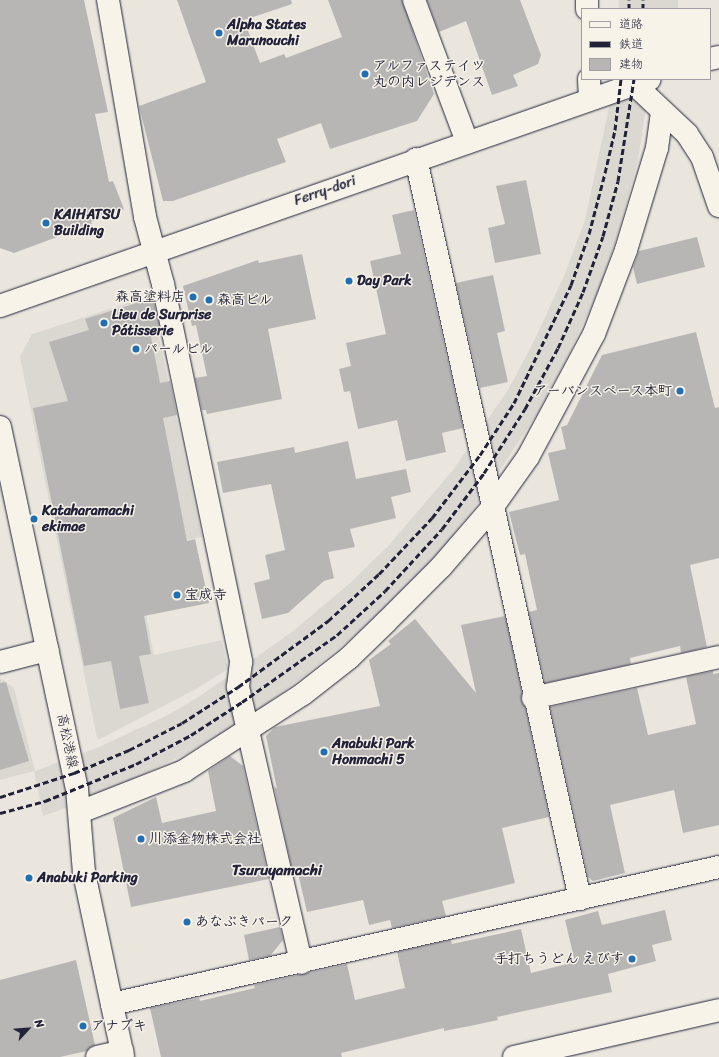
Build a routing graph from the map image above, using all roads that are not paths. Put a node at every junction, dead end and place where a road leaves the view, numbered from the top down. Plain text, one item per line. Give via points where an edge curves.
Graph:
1 (108, 0) edge
2 (414, 0) edge
3 (642, 82) edge
4 (589, 89) edge
5 (662, 111) junction
6 (467, 142) junction
7 (416, 159) junction
8 (719, 206) edge
9 (154, 251) junction
10 (0, 306) edge
11 (0, 427) edge
12 (492, 508) junction
13 (47, 650) junction
14 (719, 657) edge
15 (0, 662) edge
16 (533, 698) junction
17 (248, 730) junction
18 (80, 812) junction
19 (719, 867) edge
20 (580, 899) junction
21 (301, 963) junction
22 (112, 1004) junction
23 (719, 1010) edge
24 (122, 1054) edge
25 (97, 1057) edge
26 (514, 1057) edge

1 - 9 street via 145,217
2 - 6 street
3 - 4 street, Ferry-dori
3 - 5 street
4 - 6 street, Ferry-dori
5 - 8 street via 687,134 702,157
5 - 12 street via 657,148 628,242 594,334 528,457
6 - 7 street, Ferry-dori
7 - 9 street, Ferry-dori
7 - 12 street
9 - 10 street, Ferry-dori
9 - 17 street via 241,662 238,687
11 - 13 street, 高松港線
12 - 16 street
12 - 17 street via 441,567 349,658 303,694
13 - 15 street
13 - 18 street, 高松港線
14 - 16 street
16 - 20 street
17 - 18 street via 184,771
17 - 21 street
18 - 22 street, 高松港線 via 84,873
19 - 20 street
20 - 21 street
21 - 22 street
22 - 24 street, 高松港線
23 - 26 street
24 - 25 street

